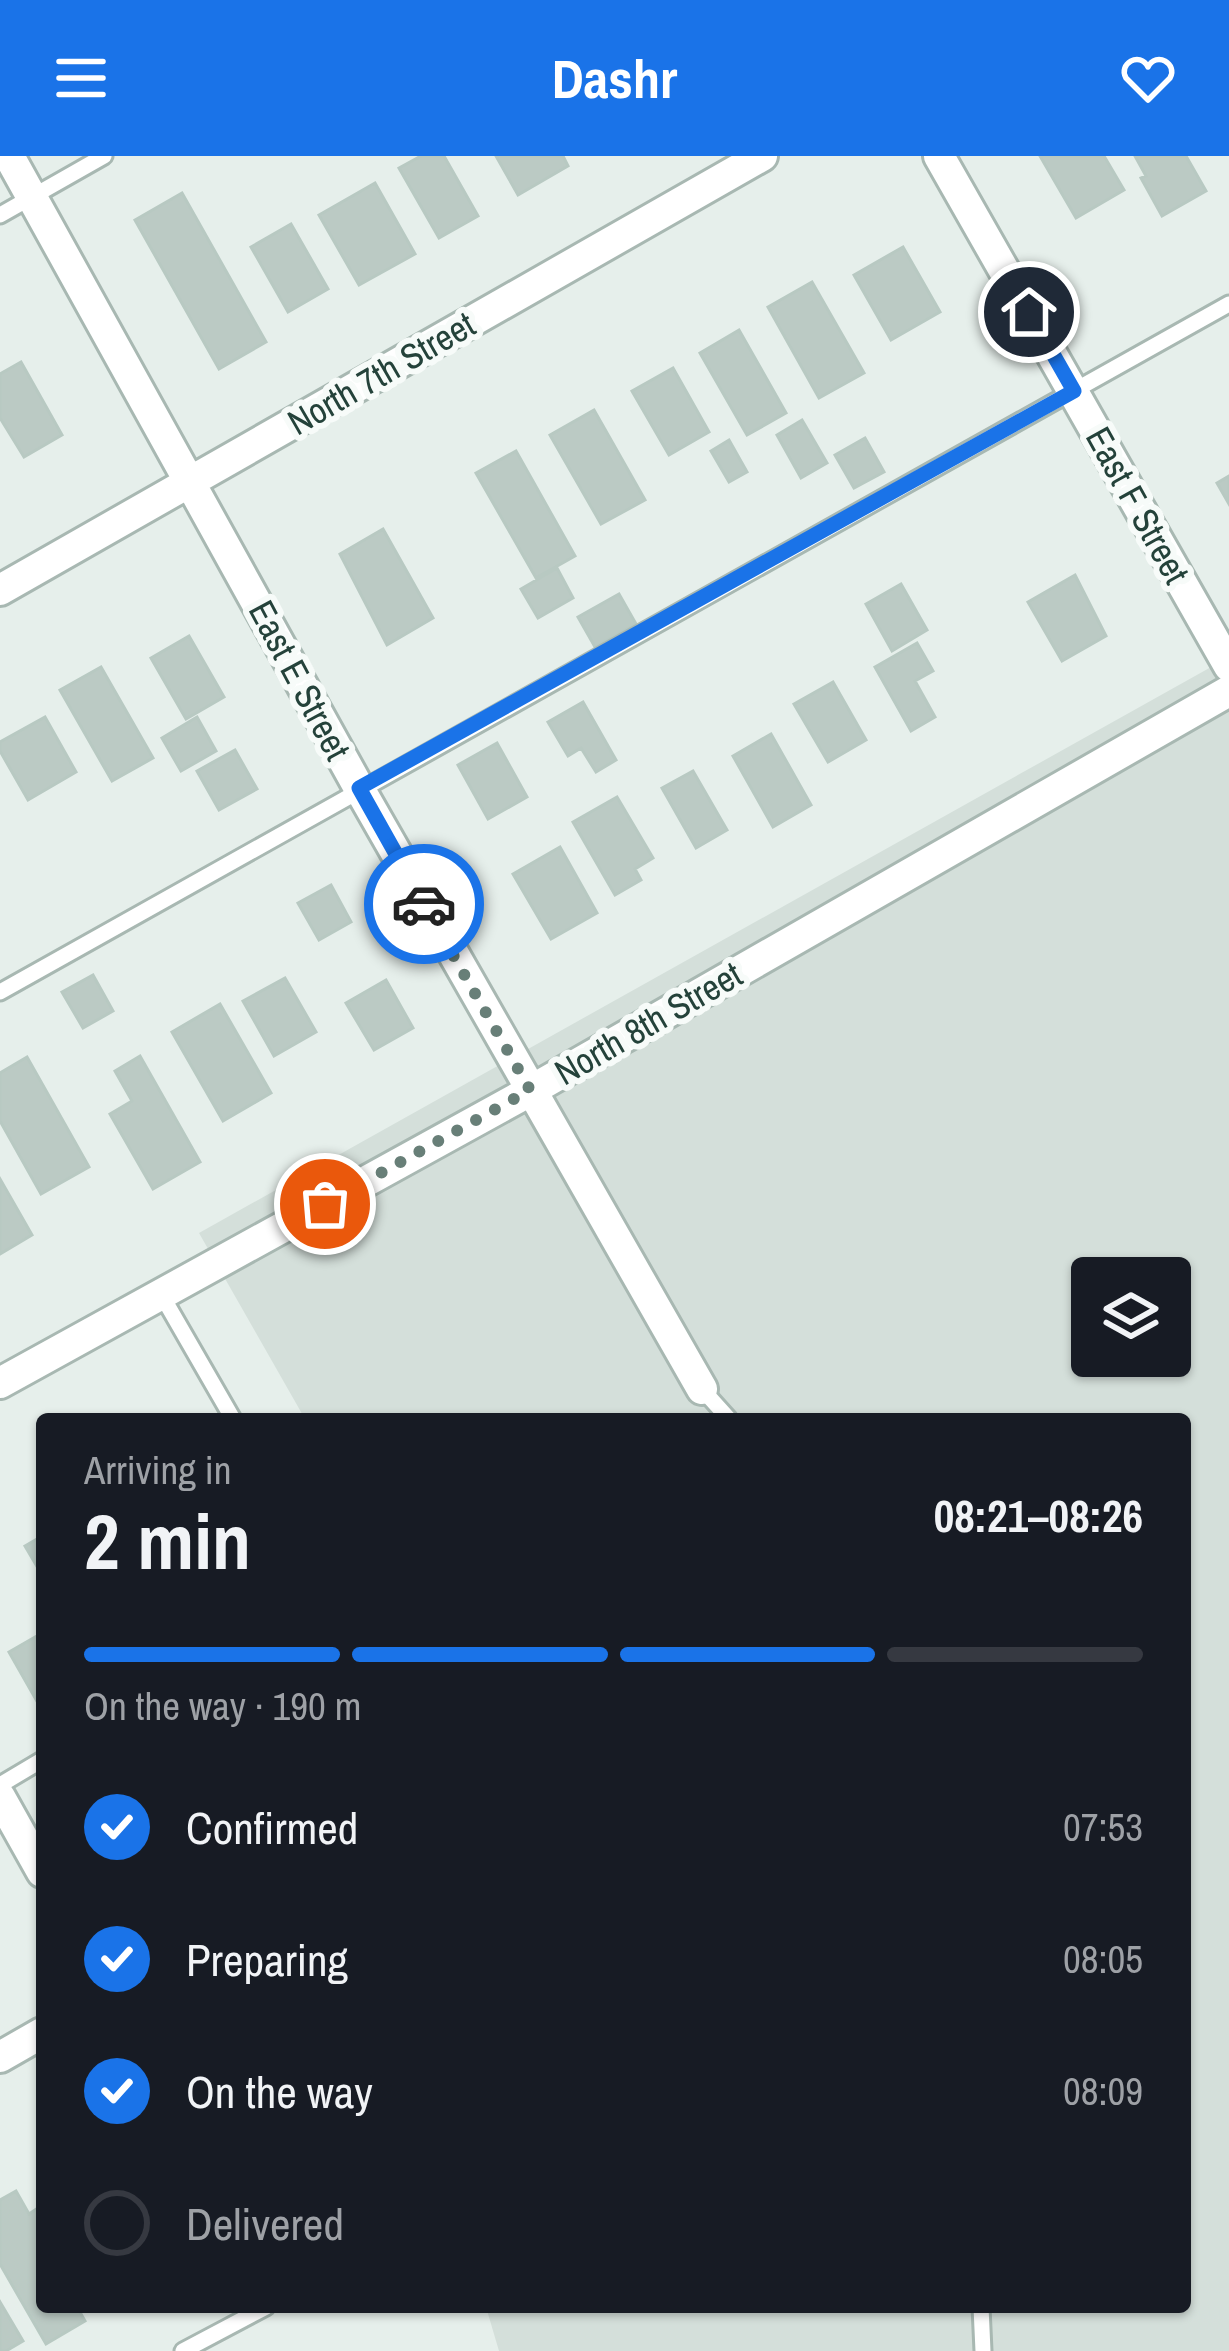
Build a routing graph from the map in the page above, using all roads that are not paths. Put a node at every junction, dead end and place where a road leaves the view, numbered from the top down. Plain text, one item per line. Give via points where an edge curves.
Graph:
1 (10, 156) edge
2 (104, 156) edge
3 (762, 156) edge
4 (939, 156) edge
5 (33, 196) junction
6 (0, 215) edge
7 (1229, 304) edge
8 (1074, 391) junction
9 (192, 481) junction
10 (0, 590) edge
11 (1229, 666) edge
12 (1229, 691) edge
13 (359, 788) junction
14 (0, 992) edge
15 (530, 1090) junction
16 (161, 1294) junction
17 (0, 1384) edge
18 (702, 1389) joint
19 (230, 1413) edge
20 (724, 1413) edge
21 (36, 1764) edge
22 (0, 1785) edge
23 (0, 1797) edge
24 (36, 1862) edge
25 (36, 2036) edge
26 (0, 2057) edge
27 (255, 2313) edge
28 (981, 2313) edge
29 (183, 2351) edge
30 (983, 2351) edge

1 - 5 street, East E Street
2 - 5 lane
3 - 9 street, North 7th Street
4 - 8 street, East F Street
5 - 6 lane
5 - 9 street, East E Street
7 - 8 lane
8 - 11 street, East F Street
8 - 13 lane
9 - 10 street, North 7th Street
9 - 13 street, East E Street
12 - 15 street, North 8th Street
13 - 14 lane
13 - 15 street, East E Street
15 - 16 street, North 8th Street
15 - 18 street, East E Street
16 - 17 street, North 8th Street
16 - 19 lane
18 - 20 lane
21 - 22 lane
23 - 24 street
25 - 26 street
27 - 29 lane
28 - 30 lane

